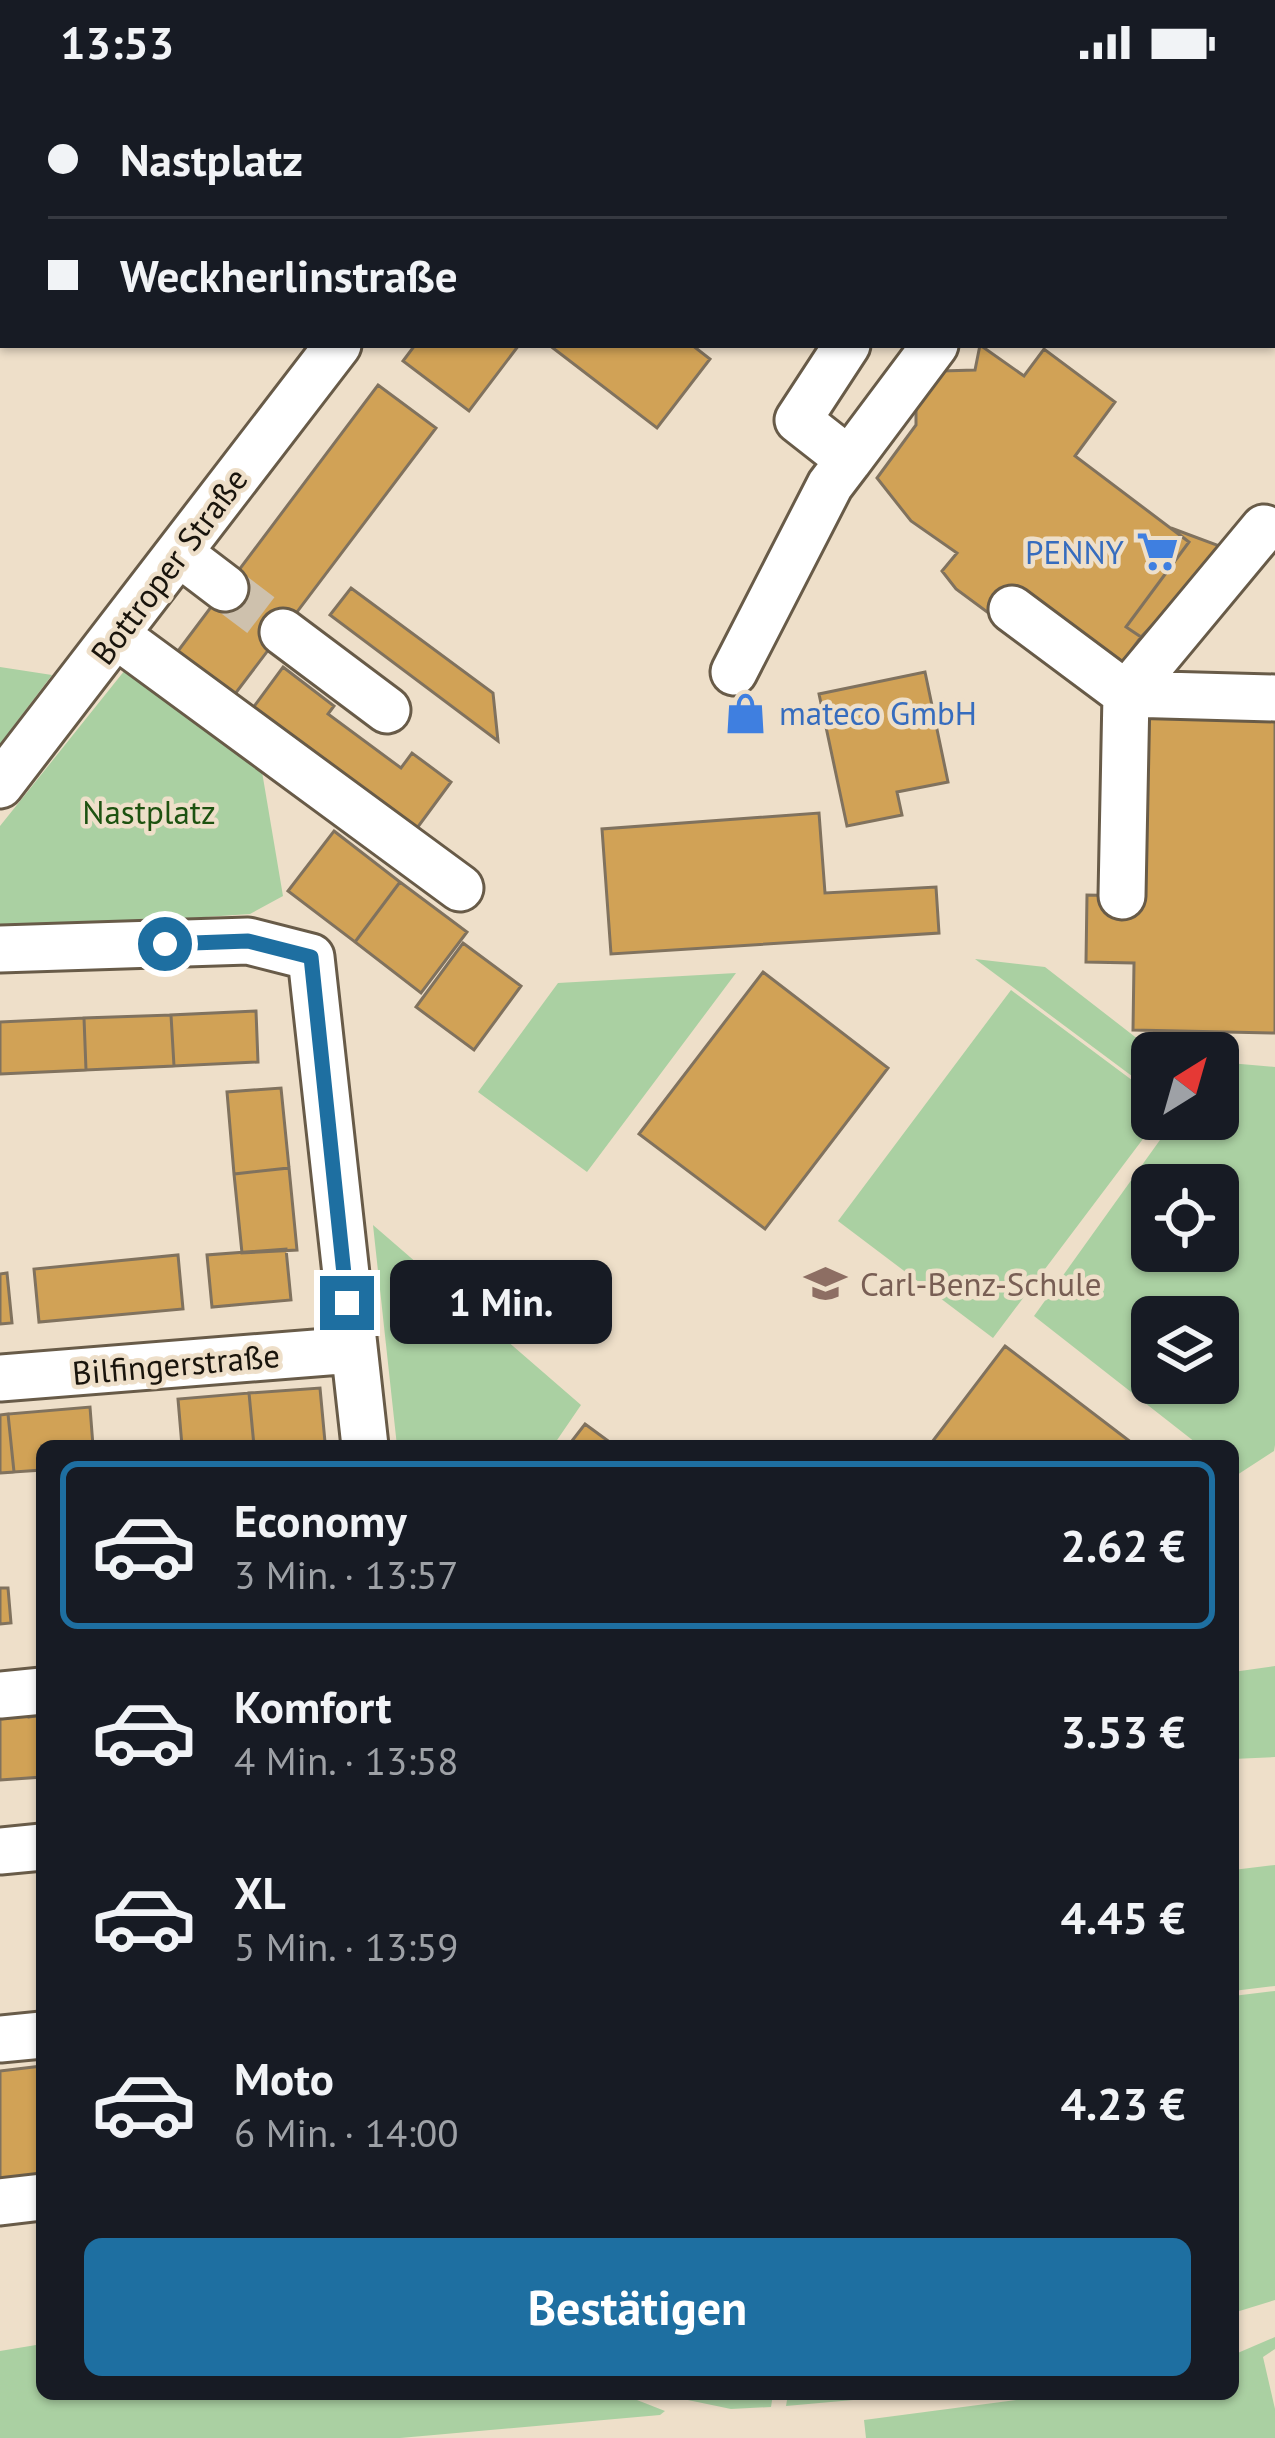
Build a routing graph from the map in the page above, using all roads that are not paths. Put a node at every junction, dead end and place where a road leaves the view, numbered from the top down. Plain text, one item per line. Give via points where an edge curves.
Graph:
1 (333, 348) edge
2 (846, 348) edge
3 (933, 348) edge
4 (849, 460) junction
5 (1264, 528) dead end
6 (179, 553) junction
7 (226, 588) tunnel mouth
8 (1012, 609) dead end
9 (283, 632) tunnel mouth
10 (116, 635) junction
11 (734, 672) dead end
12 (1126, 694) junction
13 (1275, 698) edge
14 (387, 710) dead end
15 (0, 785) edge
16 (460, 888) dead end
17 (1122, 896) dead end
18 (0, 949) edge
19 (352, 1350) junction
20 (0, 1378) edge
21 (364, 1440) edge
22 (36, 1692) edge
23 (0, 1695) edge
24 (36, 1847) edge
25 (0, 1851) edge
26 (36, 2036) edge
27 (0, 2039) edge
28 (36, 2198) edge
29 (0, 2202) edge

1 - 6 street, Bottroper Straße
2 - 4 street via 798,420
3 - 4 street
4 - 11 street
5 - 12 street
6 - 7 street
6 - 10 street, Bottroper Straße
8 - 12 street
9 - 14 street
10 - 15 street, Bottroper Straße
10 - 16 street
12 - 13 street
12 - 17 street
18 - 19 street via 248,941 311,957
19 - 20 street, Bilfingerstraße
19 - 21 street
22 - 23 street
24 - 25 street
26 - 27 street
28 - 29 street

